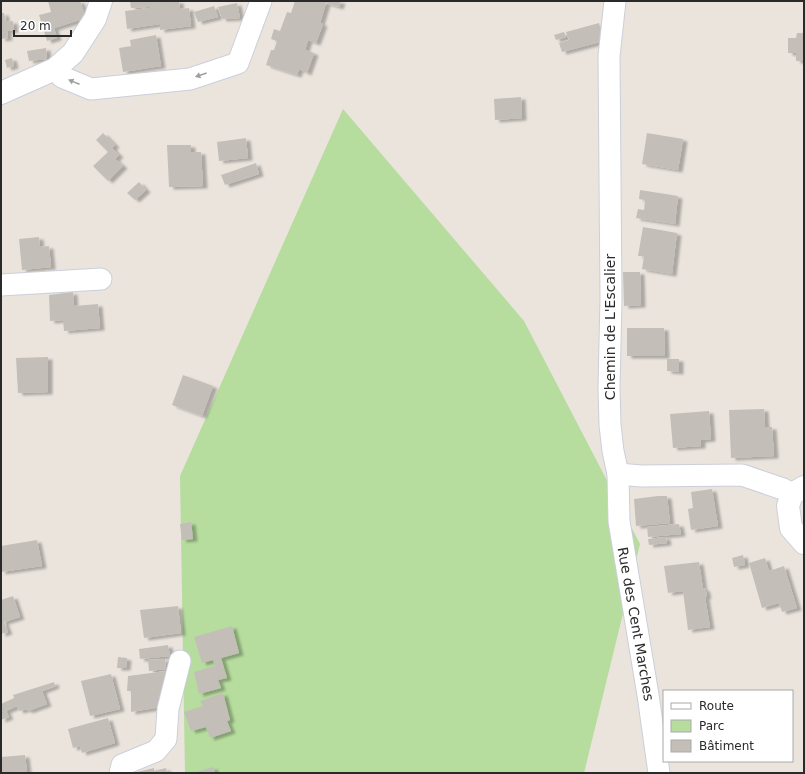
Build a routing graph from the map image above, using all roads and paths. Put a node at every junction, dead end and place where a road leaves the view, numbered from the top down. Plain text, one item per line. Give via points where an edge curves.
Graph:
1 (101, 1) edge
2 (246, 1) edge
3 (261, 1) edge
4 (615, 1) edge
5 (252, 27) junction
6 (55, 69) junction
7 (1, 93) edge
8 (101, 279) dead end
9 (1, 285) edge
10 (618, 474) junction
11 (798, 490) edge
12 (804, 543) edge
13 (180, 661) dead end
14 (120, 773) edge
15 (659, 773) edge

1 - 6 street via 95,19 73,53
2 - 5 street
3 - 5 street
4 - 10 street, Chemin de L'Escalier via 609,56 609,387 610,425
5 -> 6 street via 238,63 190,79 91,89 62,77
6 - 7 street
8 - 9 street
10 - 11 street via 742,475 783,489
10 - 15 street, Rue des Cent Marches via 619,521
11 - 12 street via 788,506 791,528
13 - 14 street via 168,709 166,739 156,751 122,765

